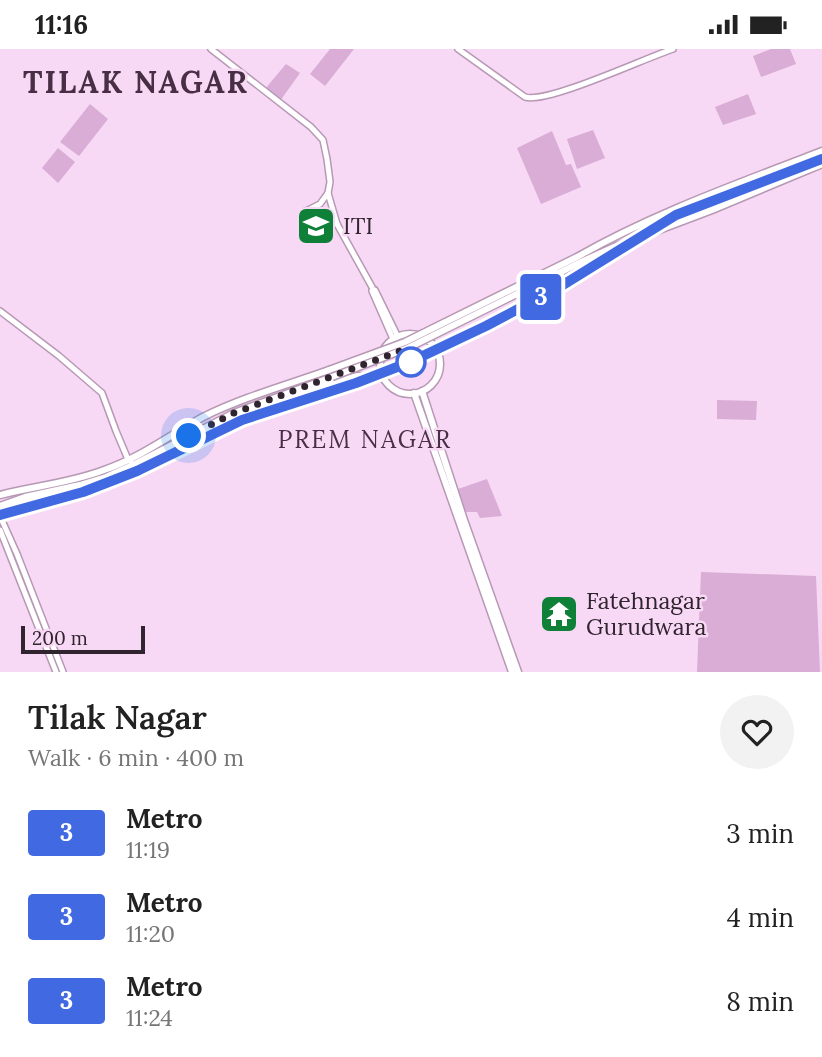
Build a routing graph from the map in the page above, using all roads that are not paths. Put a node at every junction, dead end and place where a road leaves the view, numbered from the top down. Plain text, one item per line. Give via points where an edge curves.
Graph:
1 (211, 49) edge
2 (458, 49) edge
3 (673, 49) edge
4 (822, 151) edge
5 (822, 165) edge
6 (328, 193) junction
7 (337, 224) junction
8 (597, 254) junction
9 (579, 260) junction
10 (0, 311) edge
11 (395, 338) junction
12 (438, 352) junction
13 (384, 378) junction
14 (422, 391) junction
15 (414, 393) junction
16 (234, 413) junction
17 (131, 463) junction
18 (0, 495) edge
19 (0, 506) edge
20 (0, 516) edge
21 (0, 530) edge
22 (56, 672) edge
23 (63, 672) edge
24 (512, 672) edge
25 (518, 672) edge

1 - 6 street via 323,140
2 - 3 street via 533,99
4 - 9 main road via 611,238
5 - 8 main road
6 - 7 street
6 - 7 street via 306,211
7 - 11 street
8 - 9 main road
8 - 12 main road via 577,272
9 - 16 main road, bridge via 408,348
9 - 17 main road, bridge via 405,342 213,413
10 - 17 street via 102,393
11 - 12 main road via 421,336
11 - 13 main road via 381,356
12 - 14 main road via 437,377
13 - 15 main road via 400,392
13 - 16 main road via 358,376 244,415
14 - 15 main road
14 - 25 main road
15 - 24 main road
16 - 17 main road
17 - 18 main road
17 - 19 main road via 106,477
20 - 23 street
21 - 22 street

